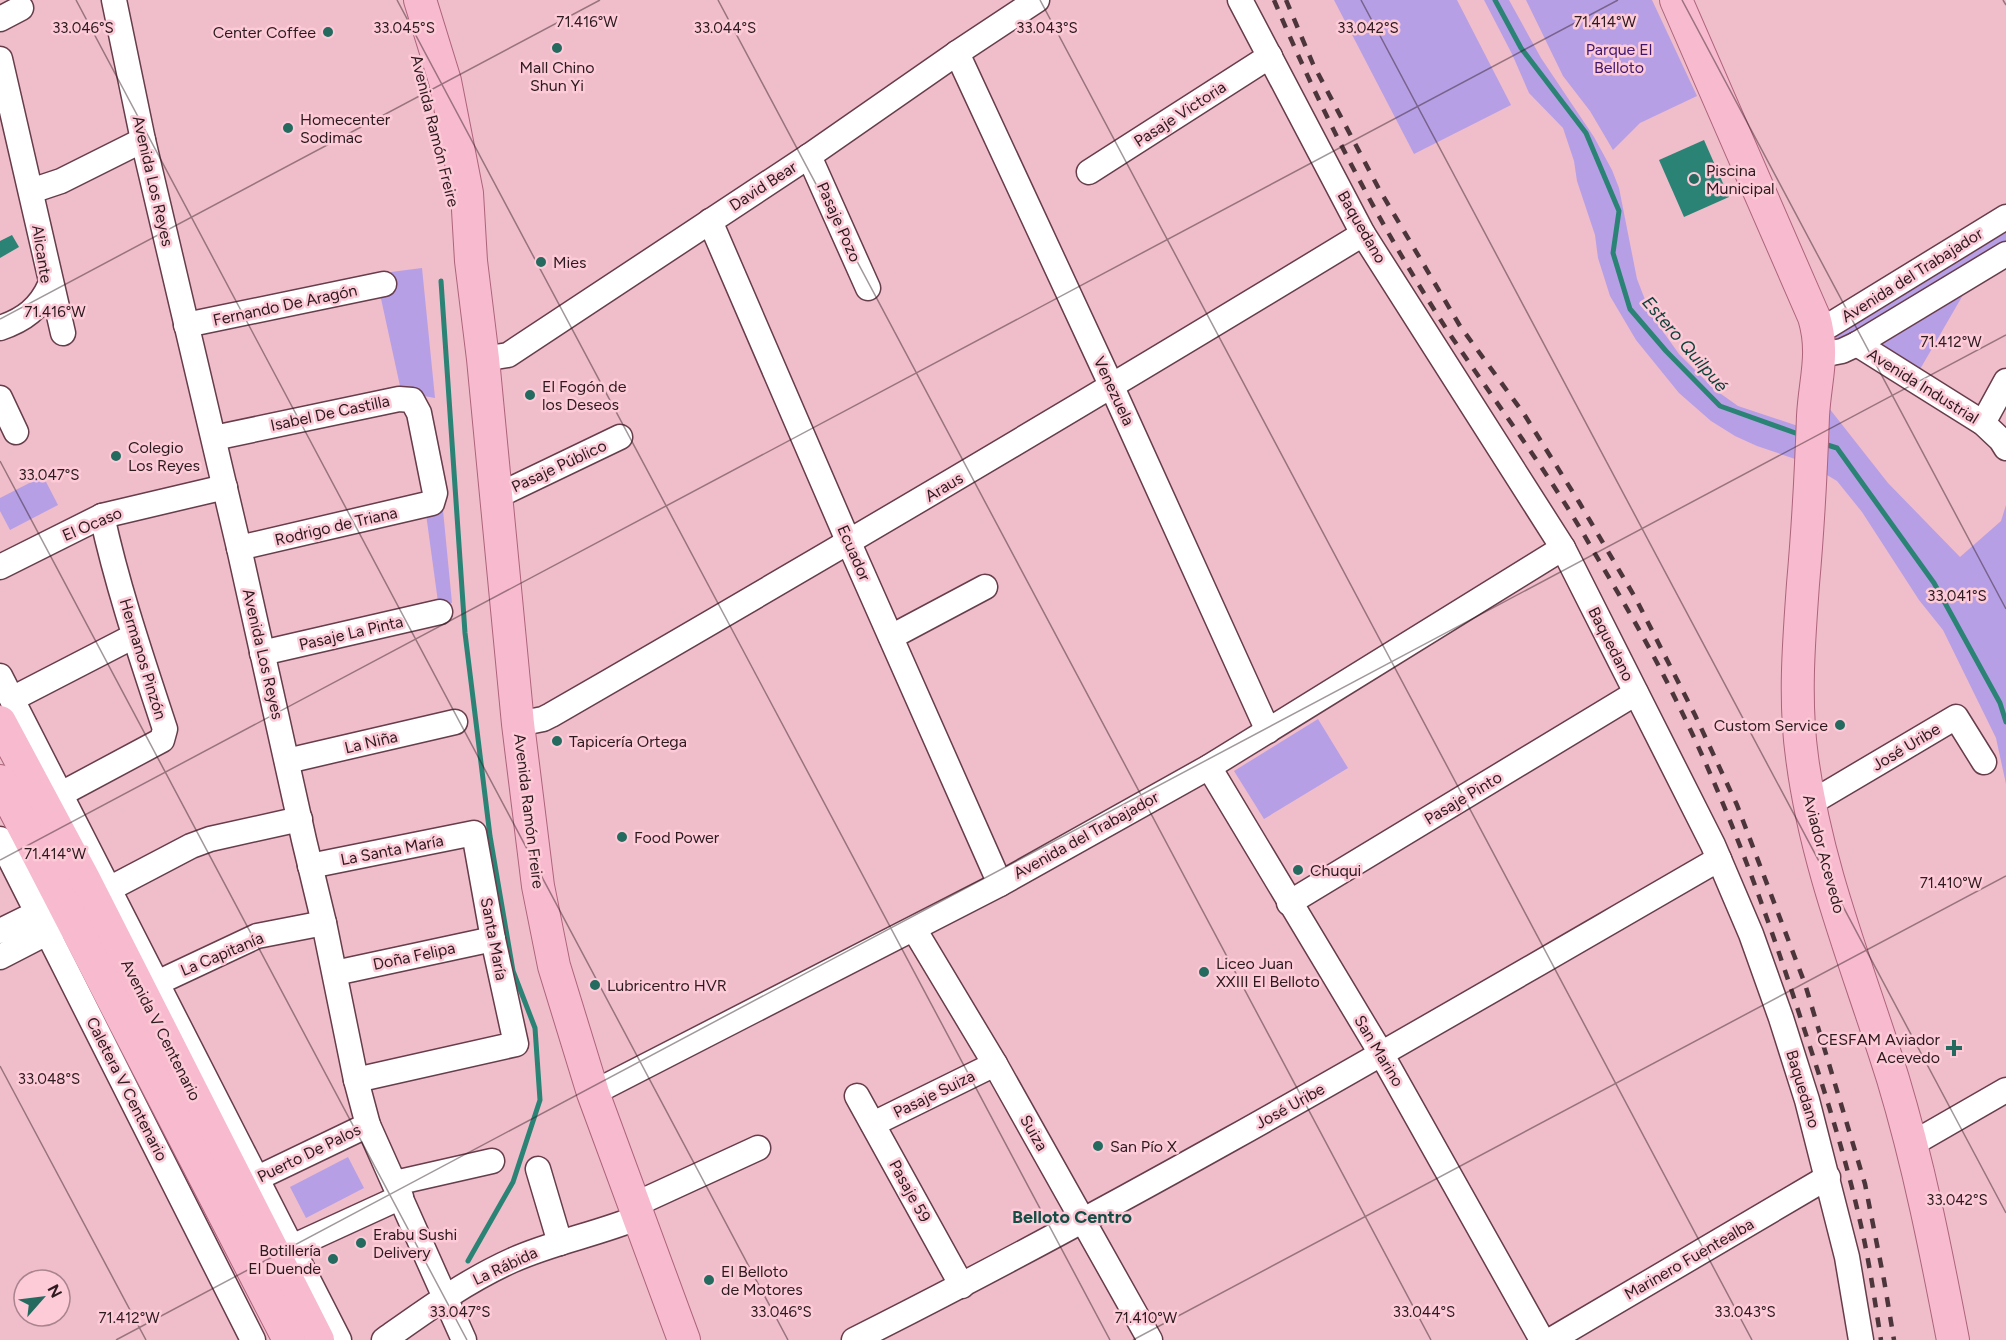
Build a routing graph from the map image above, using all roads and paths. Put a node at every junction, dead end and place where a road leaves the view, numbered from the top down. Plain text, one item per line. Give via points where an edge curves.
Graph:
1 (114, 0) edge
2 (398, 0) edge
3 (420, 0) edge
4 (1037, 0) edge
5 (1240, 0) edge
6 (1676, 0) edge
7 (957, 53) junction
8 (1270, 56) junction
9 (0, 59) edge
10 (143, 140) junction
11 (809, 156) junction
12 (1089, 172) dead end
13 (31, 190) junction
14 (2006, 217) edge
15 (710, 221) junction
16 (1363, 234) junction
17 (2006, 254) edge
18 (471, 261) junction
19 (384, 284) dead end
20 (50, 285) junction
21 (868, 288) dead end
22 (186, 325) junction
23 (0, 328) edge
24 (63, 333) dead end
25 (1819, 343) junction
26 (1857, 344) junction
27 (483, 359) junction
28 (2006, 381) edge
29 (1112, 387) junction
30 (0, 398) edge
31 (1983, 423) junction
32 (16, 432) dead end
33 (620, 437) dead end
34 (214, 438) junction
35 (2006, 448) edge
36 (225, 488) junction
37 (497, 496) junction
38 (432, 503) joint
39 (102, 516) junction
40 (849, 543) junction
41 (239, 548) junction
42 (1563, 548) junction
43 (0, 567) edge
44 (985, 587) dead end
45 (440, 612) dead end
46 (134, 636) junction
47 (891, 637) junction
48 (262, 653) junction
49 (0, 676) edge
50 (1636, 693) junction
51 (6, 711) edge
52 (455, 722) dead end
53 (518, 724) junction
54 (1269, 731) junction
55 (287, 761) junction
56 (1984, 762) dead end
57 (1209, 767) junction
58 (0, 781) edge
59 (52, 799) junction
60 (1809, 804) junction
61 (300, 819) junction
62 (474, 833) joint
63 (0, 839) edge
64 (1719, 859) junction
65 (310, 866) junction
66 (1000, 884) junction
67 (109, 889) junction
68 (1289, 903) junction
69 (55, 916) junction
70 (324, 923) junction
71 (914, 929) junction
72 (0, 931) edge
73 (493, 939) junction
74 (0, 957) edge
75 (335, 973) junction
76 (157, 983) junction
77 (1382, 1055) junction
78 (995, 1064) junction
79 (356, 1080) junction
80 (2006, 1090) edge
81 (593, 1093) junction
82 (857, 1096) dead end
83 (873, 1124) junction
84 (368, 1125) junction
85 (1912, 1144) junction
86 (758, 1148) dead end
87 (190, 1150) junction
88 (492, 1161) dead end
89 (538, 1169) dead end
90 (1828, 1177) junction
91 (248, 1182) junction
92 (398, 1190) junction
93 (636, 1211) junction
94 (1084, 1221) junction
95 (560, 1243) junction
96 (292, 1247) junction
97 (962, 1286) junction
98 (445, 1296) junction
99 (253, 1340) edge
100 (289, 1340) edge
101 (318, 1340) edge
102 (339, 1340) edge
103 (384, 1340) edge
104 (464, 1340) edge
105 (684, 1340) edge
106 (854, 1340) edge
107 (1149, 1340) edge
108 (1542, 1340) edge
109 (1551, 1340) edge
110 (1861, 1340) edge
111 (1953, 1340) edge

1 - 10 street, Avenida Los Reyes
2 - 18 main road, Avenida Ramón Freire via 423,72 449,197
3 - 18 main road, Avenida Ramón Freire via 445,81 461,160
4 - 7 street, David Bear
5 - 8 street, Baquedano
6 - 25 main road via 1814,317
7 - 11 street, David Bear
7 - 29 street, Venezuela
8 - 12 street, Pasaje Victoria
8 - 16 street, Baquedano
9 - 13 street, Alicante
10 - 13 street via 61,181
10 - 22 street, Avenida Los Reyes
11 - 15 street, David Bear
11 - 21 street, Pasaje Pozo
13 - 20 street, Alicante
14 - 25 street, Avenida del Trabajador via 1857,309
15 - 27 street, David Bear via 508,355
15 - 40 street, Ecuador
16 - 29 street, Araus
16 - 42 street, Baquedano
17 - 26 street, Avenida del Trabajador
18 - 27 main road, Avenida Ramón Freire
19 - 22 street, Fernando De Aragón
20 - 23 street, Alicante via 43,301 17,322
20 - 24 street
22 - 34 street, Avenida Los Reyes
25 - 26 street, Avenida Industrial via 1842,351
25 - 60 main road, Aviador Acevedo via 1799,649 1801,754
26 - 31 street, Avenida Industrial
27 - 37 main road, Avenida Ramón Freire
28 - 31 street
29 - 40 street, Araus
29 - 54 street, Venezuela
30 - 32 street
31 - 35 street, Avenida Industrial
33 - 37 street, Pasaje Público
34 - 36 street, Avenida Los Reyes
34 - 38 street, Isabel De Castilla via 399,399 412,400 419,413 435,493
36 - 39 street, El Ocaso
36 - 41 street, Avenida Los Reyes
37 - 53 main road, Avenida Ramón Freire
38 - 41 street, Rodrigo de Triana
39 - 43 street, El Ocaso
39 - 46 street, Hermanos Pinzón
40 - 47 street, Ecuador
40 - 53 street, Araus via 543,719
41 - 48 street, Avenida Los Reyes
42 - 50 street, Baquedano
42 - 54 street, Avenida del Trabajador
44 - 47 street
45 - 48 street, Pasaje La Pinta
46 - 51 street
46 - 59 street, Hermanos Pinzón via 165,729 162,740
47 - 66 street, Ecuador
48 - 55 street, Avenida Los Reyes
49 - 51 street
50 - 64 street, Baquedano
50 - 68 street, Pasaje Pinto
51 - 59 main road, Avenida V Centenario
52 - 55 street, La Niña
53 - 81 main road, Avenida Ramón Freire via 537,886 555,966
54 - 57 street, Avenida del Trabajador
55 - 61 street, Avenida Los Reyes
56 - 60 street, José Uribe via 1956,717
57 - 66 street, Avenida del Trabajador
57 - 68 street, San Marino
58 - 69 main road, Avenida V Centenario
59 - 67 street
59 - 91 main road, Avenida V Centenario via 84,879
60 - 85 main road, Aviador Acevedo via 1828,881
61 - 65 street, Avenida Los Reyes
61 - 67 street via 210,839
62 - 65 street, La Santa María
62 - 73 street, Santa María
63 - 69 street, Caletera V Centenario
64 - 77 street, José Uribe
64 - 90 street, Baquedano via 1782,1018
65 - 70 street, Avenida Los Reyes
66 - 71 street, Avenida del Trabajador
67 - 76 street
68 - 77 street, San Marino
69 - 72 street
69 - 74 street
69 - 87 main road, Avenida V Centenario
69 - 99 street, Caletera V Centenario
70 - 75 street, Avenida Los Reyes
70 - 76 street, La Capitanía via 257,936
71 - 78 street, Suiza
71 - 81 street, Avenida del Trabajador
73 - 75 street, Doña Felipa
73 - 79 street, Santa María via 516,1044
75 - 79 street, Avenida Los Reyes
76 - 91 street
77 - 94 street, José Uribe
77 - 108 street, San Marino
78 - 83 street, Pasaje Suiza
78 - 94 street, Suiza
79 - 84 street, Avenida Los Reyes
80 - 85 street
81 - 93 main road, Avenida Ramón Freire
82 - 83 street, Pasaje 59
83 - 97 street, Pasaje 59
84 - 91 street, Puerto De Palos
84 - 92 street, Avenida Los Reyes
85 - 111 main road, Aviador Acevedo
86 - 93 street, La Rábida
87 - 91 street, Puerto De Palos
87 - 100 main road, Avenida V Centenario
88 - 92 street
89 - 95 street
90 - 109 street, Marinero Fuentealba
90 - 110 street, Baquedano
91 - 96 street
91 - 101 main road, Avenida V Centenario
92 - 96 street
92 - 98 street, Avenida Los Reyes
93 - 95 street, La Rábida via 615,1226
93 - 105 main road, Avenida Ramón Freire
94 - 97 street, José Uribe
94 - 107 street, Suiza
95 - 98 street, La Rábida via 511,1261
96 - 102 street
97 - 106 street, José Uribe
98 - 103 street, La Rábida
98 - 104 street, Avenida Los Reyes

